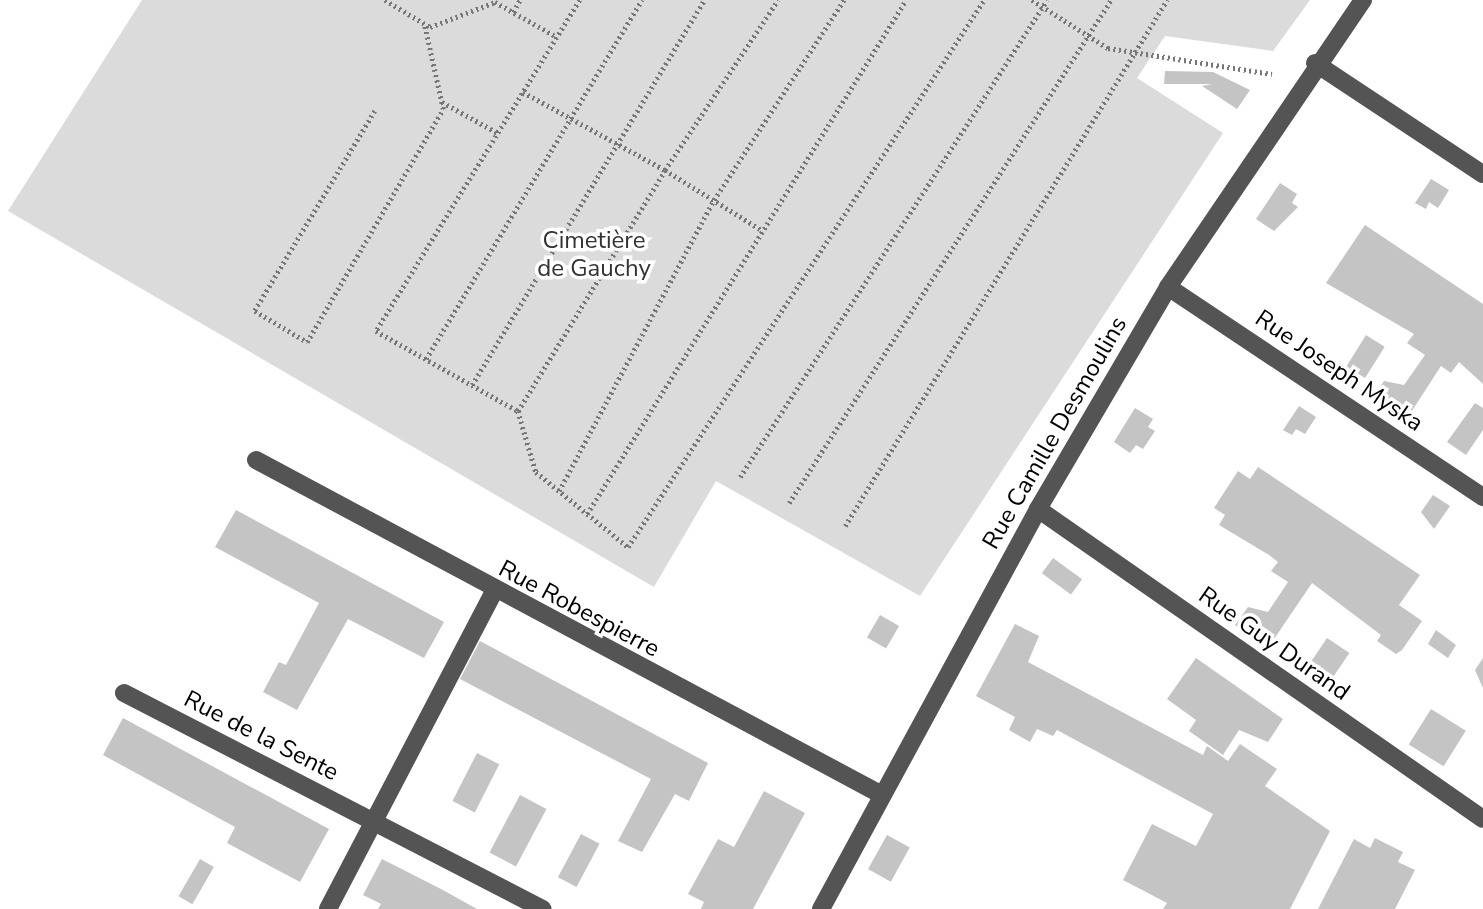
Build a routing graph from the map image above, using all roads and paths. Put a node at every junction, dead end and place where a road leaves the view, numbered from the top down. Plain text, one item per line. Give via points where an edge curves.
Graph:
1 (385, 0) edge
2 (520, 0) edge
3 (580, 0) edge
4 (642, 0) edge
5 (704, 0) edge
6 (778, 0) edge
7 (844, 0) edge
8 (906, 0) edge
9 (984, 0) edge
10 (1032, 0) edge
11 (1047, 0) edge
12 (1111, 0) edge
13 (1167, 0) edge
14 (1363, 0) edge
15 (1043, 7) junction
16 (513, 12) junction
17 (424, 23) junction
18 (1088, 36) junction
19 (557, 37) junction
20 (1132, 52) junction
21 (1315, 63) junction
22 (1304, 79) junction
23 (523, 92) junction
24 (441, 102) junction
25 (375, 111) dead end
26 (571, 118) junction
27 (498, 133) junction
28 (617, 144) junction
29 (665, 170) junction
30 (1483, 174) edge
31 (714, 200) junction
32 (763, 231) junction
33 (1168, 287) junction
34 (426, 359) junction
35 (472, 385) junction
36 (518, 411) junction
37 (256, 460) dead end
38 (740, 477) dead end
39 (559, 491) junction
40 (1483, 497) edge
41 (789, 503) dead end
42 (1038, 509) junction
43 (587, 514) junction
44 (845, 526) dead end
45 (494, 592) junction
46 (124, 694) dead end
47 (882, 795) junction
48 (1483, 819) edge
49 (374, 821) junction
50 (328, 909) edge
51 (542, 909) edge
52 (821, 909) edge

1 - 17 path
2 - 16 path
3 - 19 path
4 - 26 path
5 - 28 path
6 - 29 path
7 - 31 path
8 - 32 path
9 - 43 path via 628,547
10 - 15 path
11 - 15 path
12 - 18 path
13 - 20 path
14 - 21 street, Rue Camille Desmoulins
15 - 18 path
15 - 38 path
16 - 17 path via 495,2 430,27
16 - 19 path
17 - 24 path
18 - 20 path
18 - 41 path
19 - 23 path
20 - 22 path
20 - 44 path
21 - 22 street, Rue Camille Desmoulins
21 - 30 street
22 - 33 street, Rue Camille Desmoulins
23 - 26 path
23 - 27 path
24 - 25 path via 443,109 307,342 255,310
24 - 27 path
26 - 28 path
26 - 34 path
27 - 34 path via 376,331
28 - 29 path
28 - 35 path
29 - 31 path
29 - 36 path
31 - 32 path
31 - 39 path
32 - 43 path
33 - 40 street, Rue Joseph Myska
33 - 42 street, Rue Camille Desmoulins
34 - 35 path
35 - 36 path
36 - 39 path via 536,472
37 - 45 street, Rue Robespierre
39 - 43 path
42 - 47 street, Rue Camille Desmoulins
42 - 48 street, Rue Guy Durand
45 - 47 street, Rue Robespierre
45 - 49 street
46 - 49 street, Rue de la Sente
47 - 52 street, Rue Camille Desmoulins
49 - 50 street
49 - 51 street, Rue de la Sente

